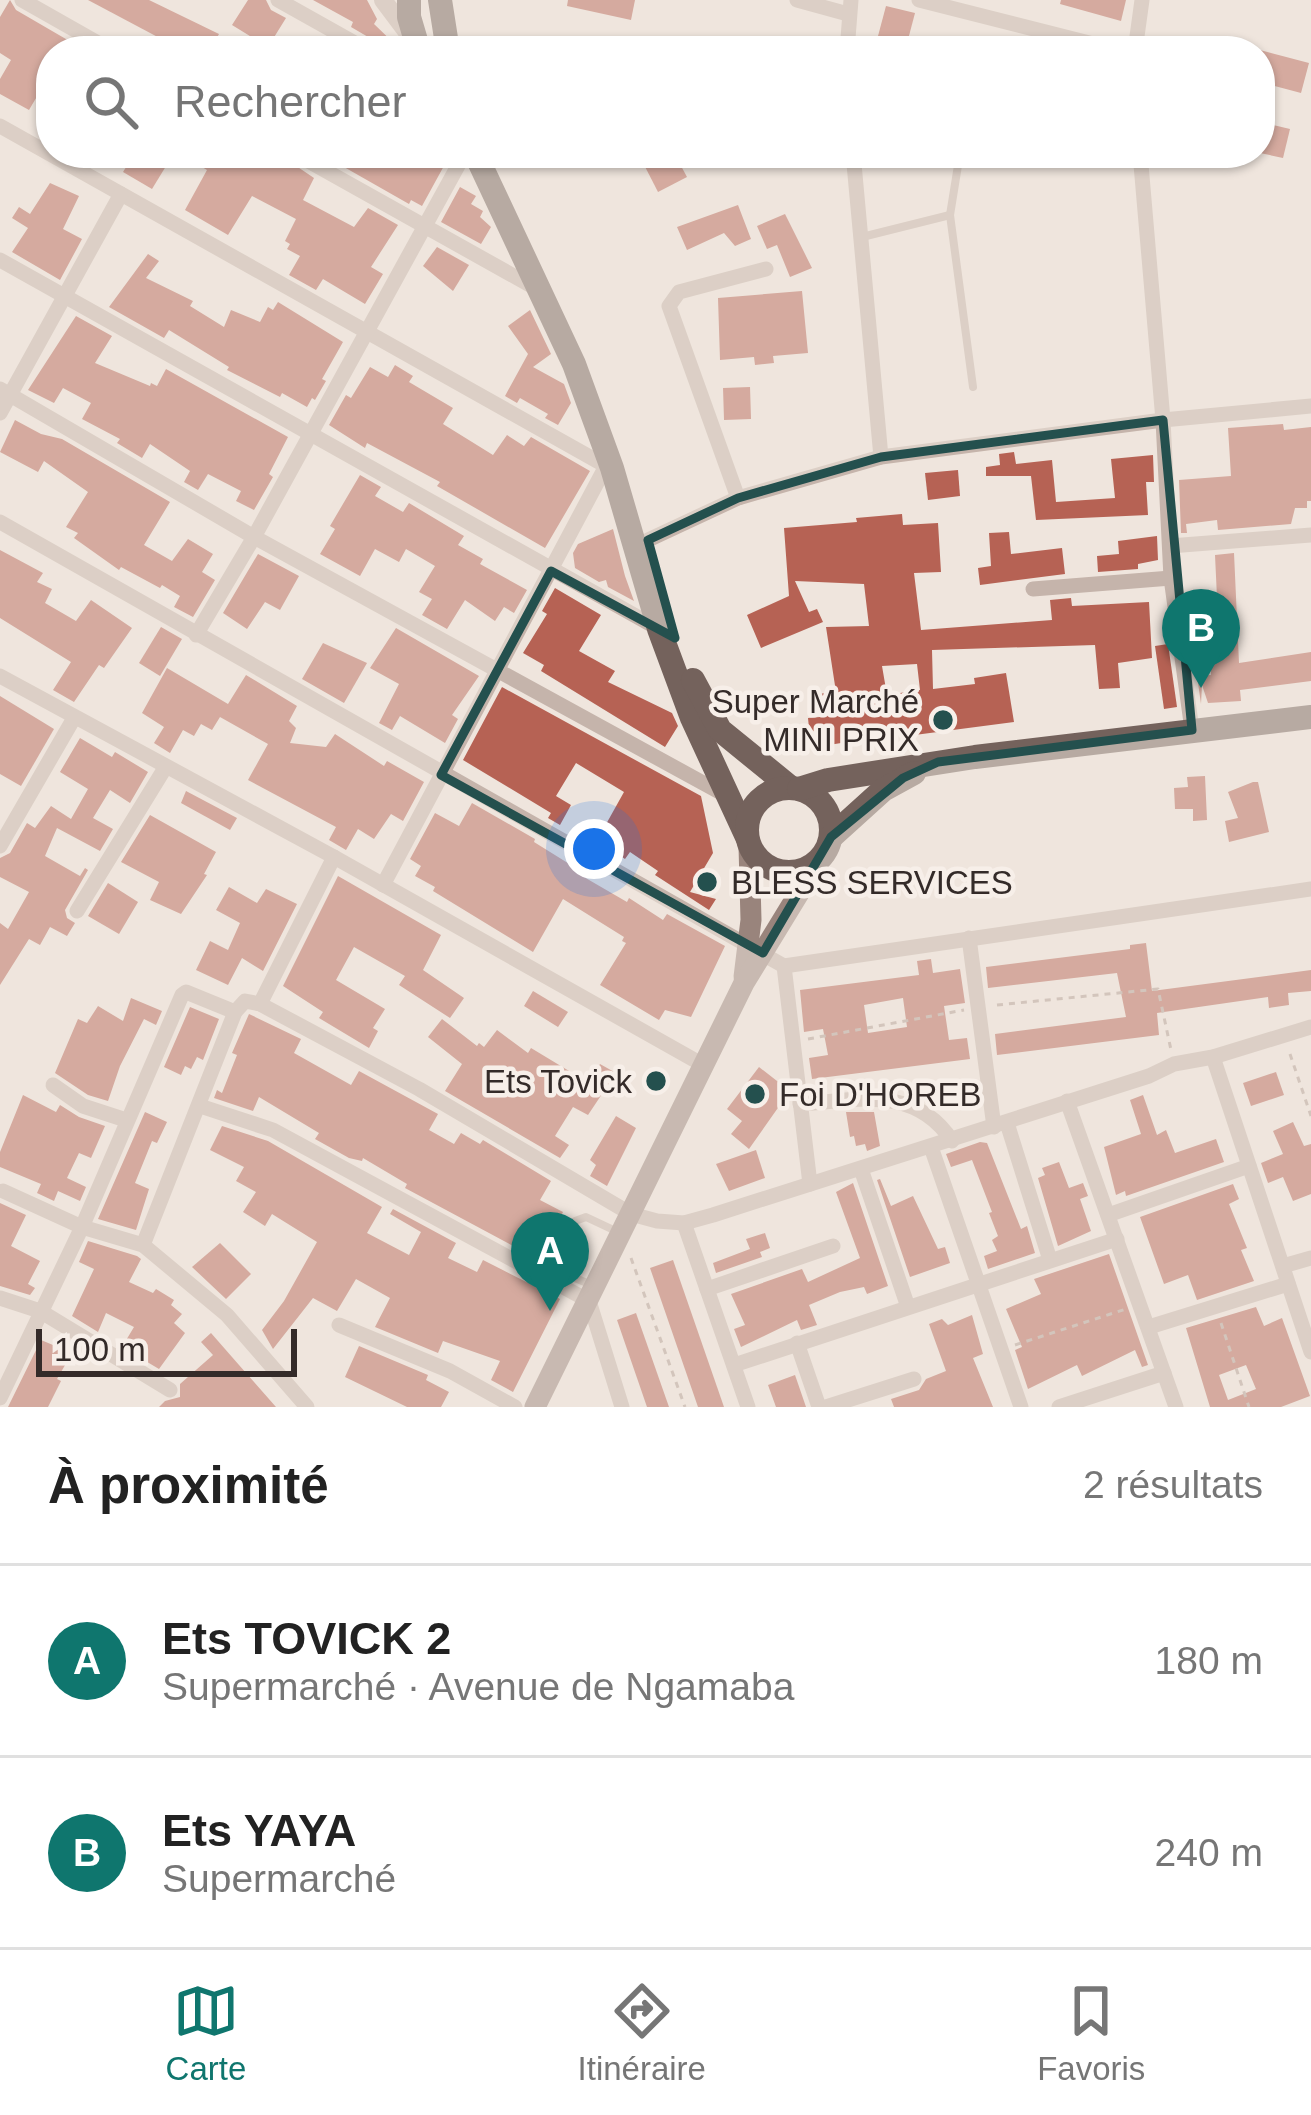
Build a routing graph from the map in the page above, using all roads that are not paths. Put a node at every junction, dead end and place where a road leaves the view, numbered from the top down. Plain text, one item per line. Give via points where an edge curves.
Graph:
1 (22, 0) edge
2 (278, 0) edge
3 (440, 0) edge
4 (797, 0) edge
5 (919, 0) edge
6 (1142, 0) edge
7 (400, 2) edge
8 (968, 6) edge
9 (850, 7) edge
10 (86, 36) edge
11 (342, 36) edge
12 (413, 36) edge
13 (438, 36) edge
14 (444, 36) edge
15 (1068, 36) edge
16 (1137, 36) edge
17 (0, 126) edge
18 (36, 146) edge
19 (75, 168) edge
20 (321, 168) edge
21 (457, 168) edge
22 (482, 168) edge
23 (500, 168) edge
24 (855, 168) edge
25 (958, 168) edge
26 (1141, 168) edge
27 (121, 194) junction
28 (950, 215) junction
29 (426, 227) junction
30 (860, 237) junction
31 (0, 260) edge
32 (766, 269) dead end
33 (544, 292) junction
34 (67, 296) junction
35 (367, 334) junction
36 (973, 387) dead end
37 (5, 392) edge
38 (1311, 406) edge
39 (0, 413) edge
40 (1163, 420) junction
41 (308, 435) junction
42 (881, 457) junction
43 (609, 467) junction
44 (738, 498) junction
45 (0, 522) edge
46 (1311, 535) edge
47 (254, 537) junction
48 (648, 540) junction
49 (1170, 546) junction
50 (551, 571) junction
51 (1171, 578) junction
52 (1033, 589) dead end
53 (659, 629) junction
54 (196, 635) junction
55 (496, 671) junction
56 (0, 676) edge
57 (1311, 717) edge
58 (74, 718) junction
59 (1192, 730) junction
60 (938, 762) junction
61 (165, 768) junction
62 (441, 775) junction
63 (795, 788) junction
64 (725, 795) junction
65 (748, 841) junction
66 (0, 846) edge
67 (826, 847) junction
68 (334, 857) junction
69 (383, 885) junction
70 (1311, 889) edge
71 (77, 911) dead end
72 (970, 938) junction
73 (756, 949) junction
74 (784, 966) junction
75 (260, 1004) junction
76 (236, 1012) junction
77 (1311, 1027) edge
78 (1213, 1057) junction
79 (706, 1066) junction
80 (53, 1085) dead end
81 (1067, 1101) junction
82 (800, 1104) junction
83 (200, 1106) junction
84 (126, 1120) junction
85 (1000, 1125) junction
86 (952, 1141) junction
87 (931, 1147) junction
88 (1249, 1166) junction
89 (861, 1169) junction
90 (810, 1184) junction
91 (3, 1191) dead end
92 (1108, 1215) junction
93 (684, 1223) junction
94 (627, 1224) junction
95 (82, 1227) junction
96 (564, 1232) dead end
97 (1117, 1239) junction
98 (142, 1245) junction
99 (833, 1246) dead end
100 (555, 1249) dead end
101 (1311, 1258) edge
102 (1050, 1260) junction
103 (1283, 1266) junction
104 (979, 1283) junction
105 (1288, 1284) junction
106 (707, 1289) junction
107 (592, 1294) junction
108 (0, 1298) edge
109 (908, 1306) junction
110 (40, 1312) junction
111 (339, 1325) dead end
112 (1149, 1328) junction
113 (797, 1343) junction
114 (1311, 1352) edge
115 (734, 1365) junction
116 (1164, 1373) junction
117 (914, 1379) dead end
118 (170, 1390) dead end
119 (0, 1398) edge
120 (1104, 1400) edge
121 (307, 1407) edge
122 (515, 1407) edge
123 (535, 1407) edge
124 (622, 1407) edge
125 (748, 1407) edge
126 (822, 1407) edge
127 (1021, 1407) edge
128 (1059, 1407) edge
129 (1176, 1407) edge

1 - 10 street
2 - 11 street
3 - 14 main road
4 - 9 street
5 - 8 street
6 - 16 street
7 - 12 main road
7 - 13 street
8 - 15 street
17 - 18 street
19 - 27 street
20 - 29 street
21 - 29 street
22 - 33 main road
23 - 48 main road via 585,357
24 - 30 street
25 - 28 lane
26 - 40 street
27 - 34 street
27 - 35 street
28 - 30 lane
28 - 36 lane
29 - 33 street
29 - 35 street
30 - 42 street
31 - 34 street
32 - 44 street via 680,292 670,306
33 - 43 main road
34 - 37 street
34 - 41 street
35 - 41 street
35 - 43 street
37 - 39 street
37 - 47 street
38 - 40 street
40 - 42 street
40 - 49 street
41 - 47 street
41 - 50 street
42 - 44 street
43 - 50 street
43 - 53 main road
44 - 48 street
45 - 54 street
46 - 49 street
47 - 54 street
47 - 55 street
48 - 63 main road via 704,705 733,743
49 - 51 street
50 - 53 street
50 - 55 street
51 - 52 street
51 - 59 street
53 - 64 main road
54 - 62 street
55 - 62 street
55 - 64 street
56 - 58 street
57 - 59 main road
58 - 61 street
58 - 66 street
59 - 60 main road
60 - 63 main road
60 - 67 main road via 884,790
61 - 68 street
61 - 71 street
62 - 69 street
62 - 73 street
63 - 65 main road via 757,802
63 - 67 main road via 822,803 830,819
64 - 65 main road
65 - 67 main road via 764,865 788,872 801,871
65 - 73 main road
67 - 73 main road
68 - 69 street
68 - 75 street
69 - 79 street
70 - 72 street
72 - 74 street
72 - 85 street
73 - 74 street
73 - 79 main road
74 - 82 street
75 - 76 street via 245,1001
75 - 94 street via 418,1089
76 - 83 street
76 - 84 street via 184,993
77 - 78 street
78 - 81 street
78 - 88 street
79 - 94 main road
80 - 84 street via 82,1106
81 - 85 street
81 - 92 street
82 - 86 street via 904,1101 931,1115
82 - 90 street
83 - 98 street
83 - 107 street via 273,1130
84 - 95 street
85 - 86 street
85 - 102 street
86 - 87 street
87 - 89 street
87 - 104 street
88 - 92 street
88 - 103 street
89 - 90 street
89 - 109 street
90 - 93 street
91 - 95 street
92 - 97 street
93 - 94 street
93 - 106 street
94 - 96 lane via 586,1217
94 - 107 main road
95 - 98 street
95 - 110 street
97 - 102 street
97 - 112 street
98 - 121 street via 227,1315
99 - 106 street
100 - 107 lane via 553,1263
101 - 103 street
102 - 104 street
103 - 105 street
104 - 109 street
104 - 127 street
105 - 112 street
105 - 114 street
106 - 115 street
107 - 123 main road
107 - 124 street
108 - 110 street
109 - 113 street
110 - 118 street
110 - 119 street
111 - 122 street
112 - 116 street
113 - 115 street
113 - 126 street
115 - 125 street
116 - 120 street
116 - 129 street
117 - 126 street
120 - 128 street

